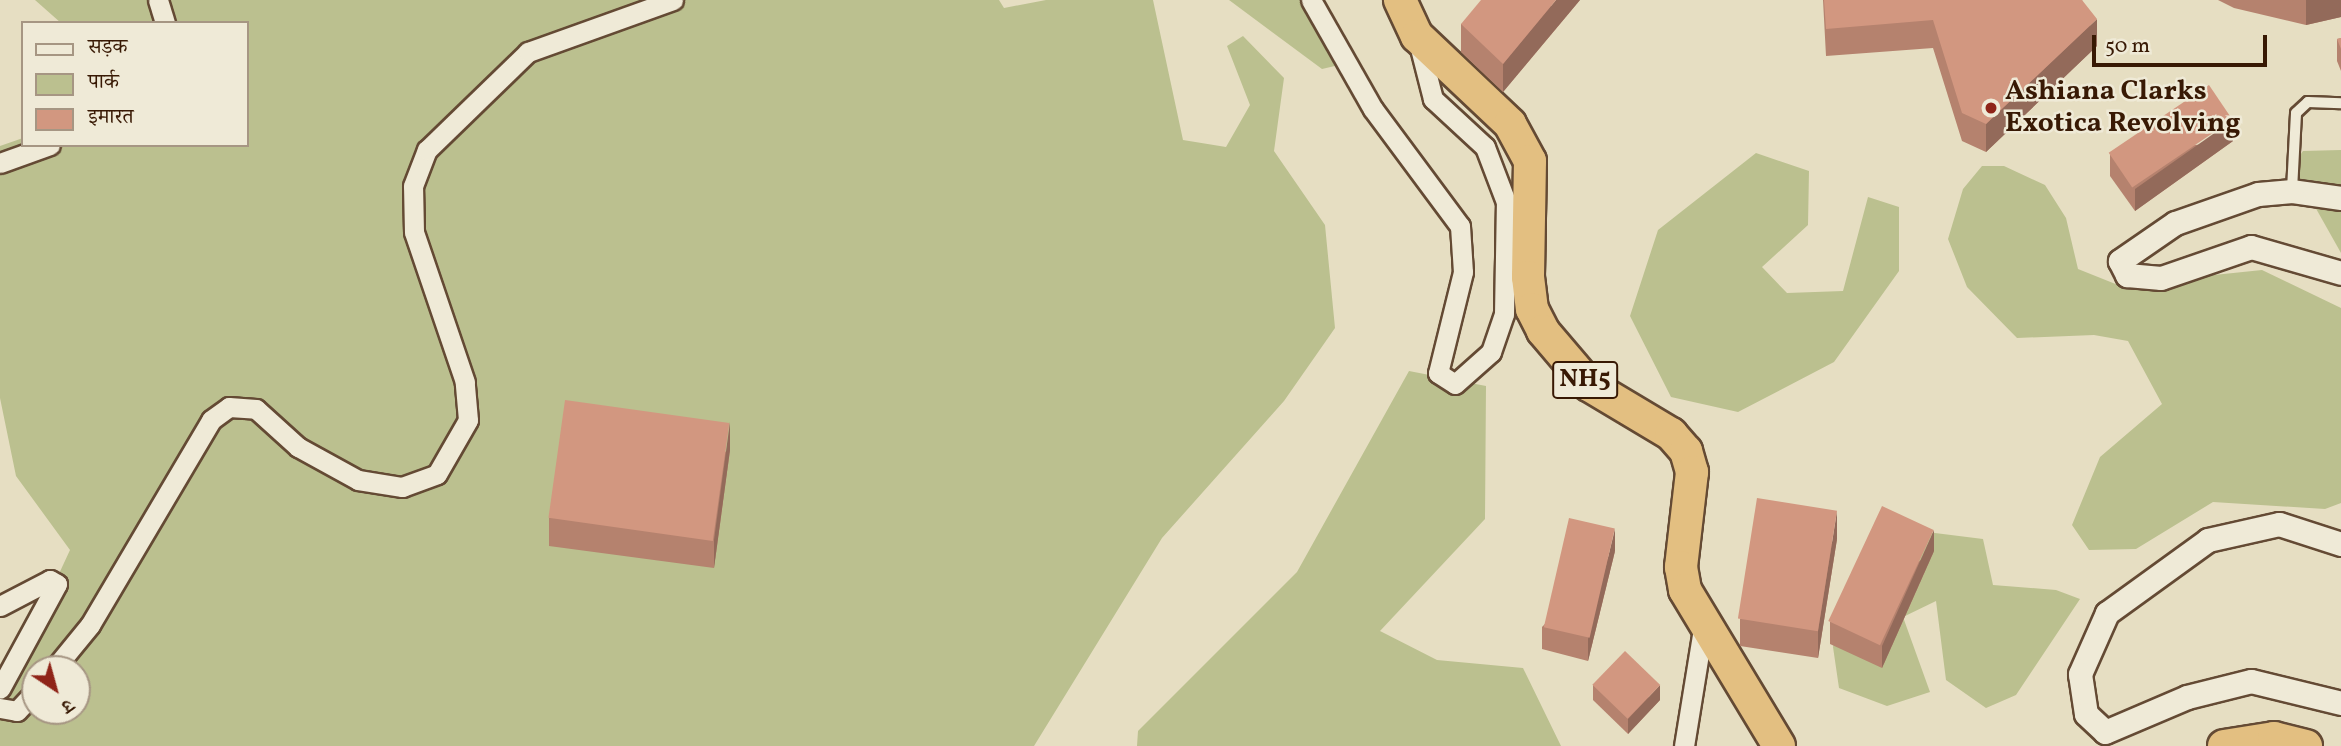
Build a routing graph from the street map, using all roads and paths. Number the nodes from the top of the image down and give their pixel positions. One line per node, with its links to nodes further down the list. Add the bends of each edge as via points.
1 (158, 0): 5 (street)
2 (673, 0): 16 (street, via 528,52 426,150 413,186 414,232 465,382 468,421 437,474 402,487 358,480 298,447 256,409 229,407 211,420 90,625)
3 (1311, 0): 6 (street, via 1373,108 1460,226 1463,272 1438,373 1455,384 1491,352 1504,314 1506,202 1485,147 1433,99)
4 (1400, 0): 6 (highway, NH5)
5 (164, 21)
6 (1417, 36): 15 (highway, NH5, via 1510,124 1530,161 1528,277 1532,309 1544,331 1589,385 1671,434 1686,451 1692,472 1681,567)
7 (2341, 103): 10 (lane, via 2308,102 2296,113)
8 (44, 147): 9 (street)
9 (0, 163)
10 (2292, 191): 11 (street); 12 (street, via 2258,194 2175,223 2126,253 2122,271 2161,278 2251,247)
11 (2341, 198)
12 (2341, 273)
13 (2341, 544): 18 (street, via 2279,524 2207,540 2107,614 2080,674 2086,715 2105,732 2124,729 2187,696 2250,681)
14 (0, 606): 17 (street, via 50,580 57,584 55,598)
15 (1703, 629): 21 (street); 22 (highway, NH5)
16 (65, 655)
17 (0, 689)
18 (2341, 703)
19 (21, 707): 20 (street, via 17,711)
20 (0, 708)
21 (1684, 746)
22 (1779, 746)
23 (2224, 746): 24 (highway, via 2274,738)
24 (2305, 746)

